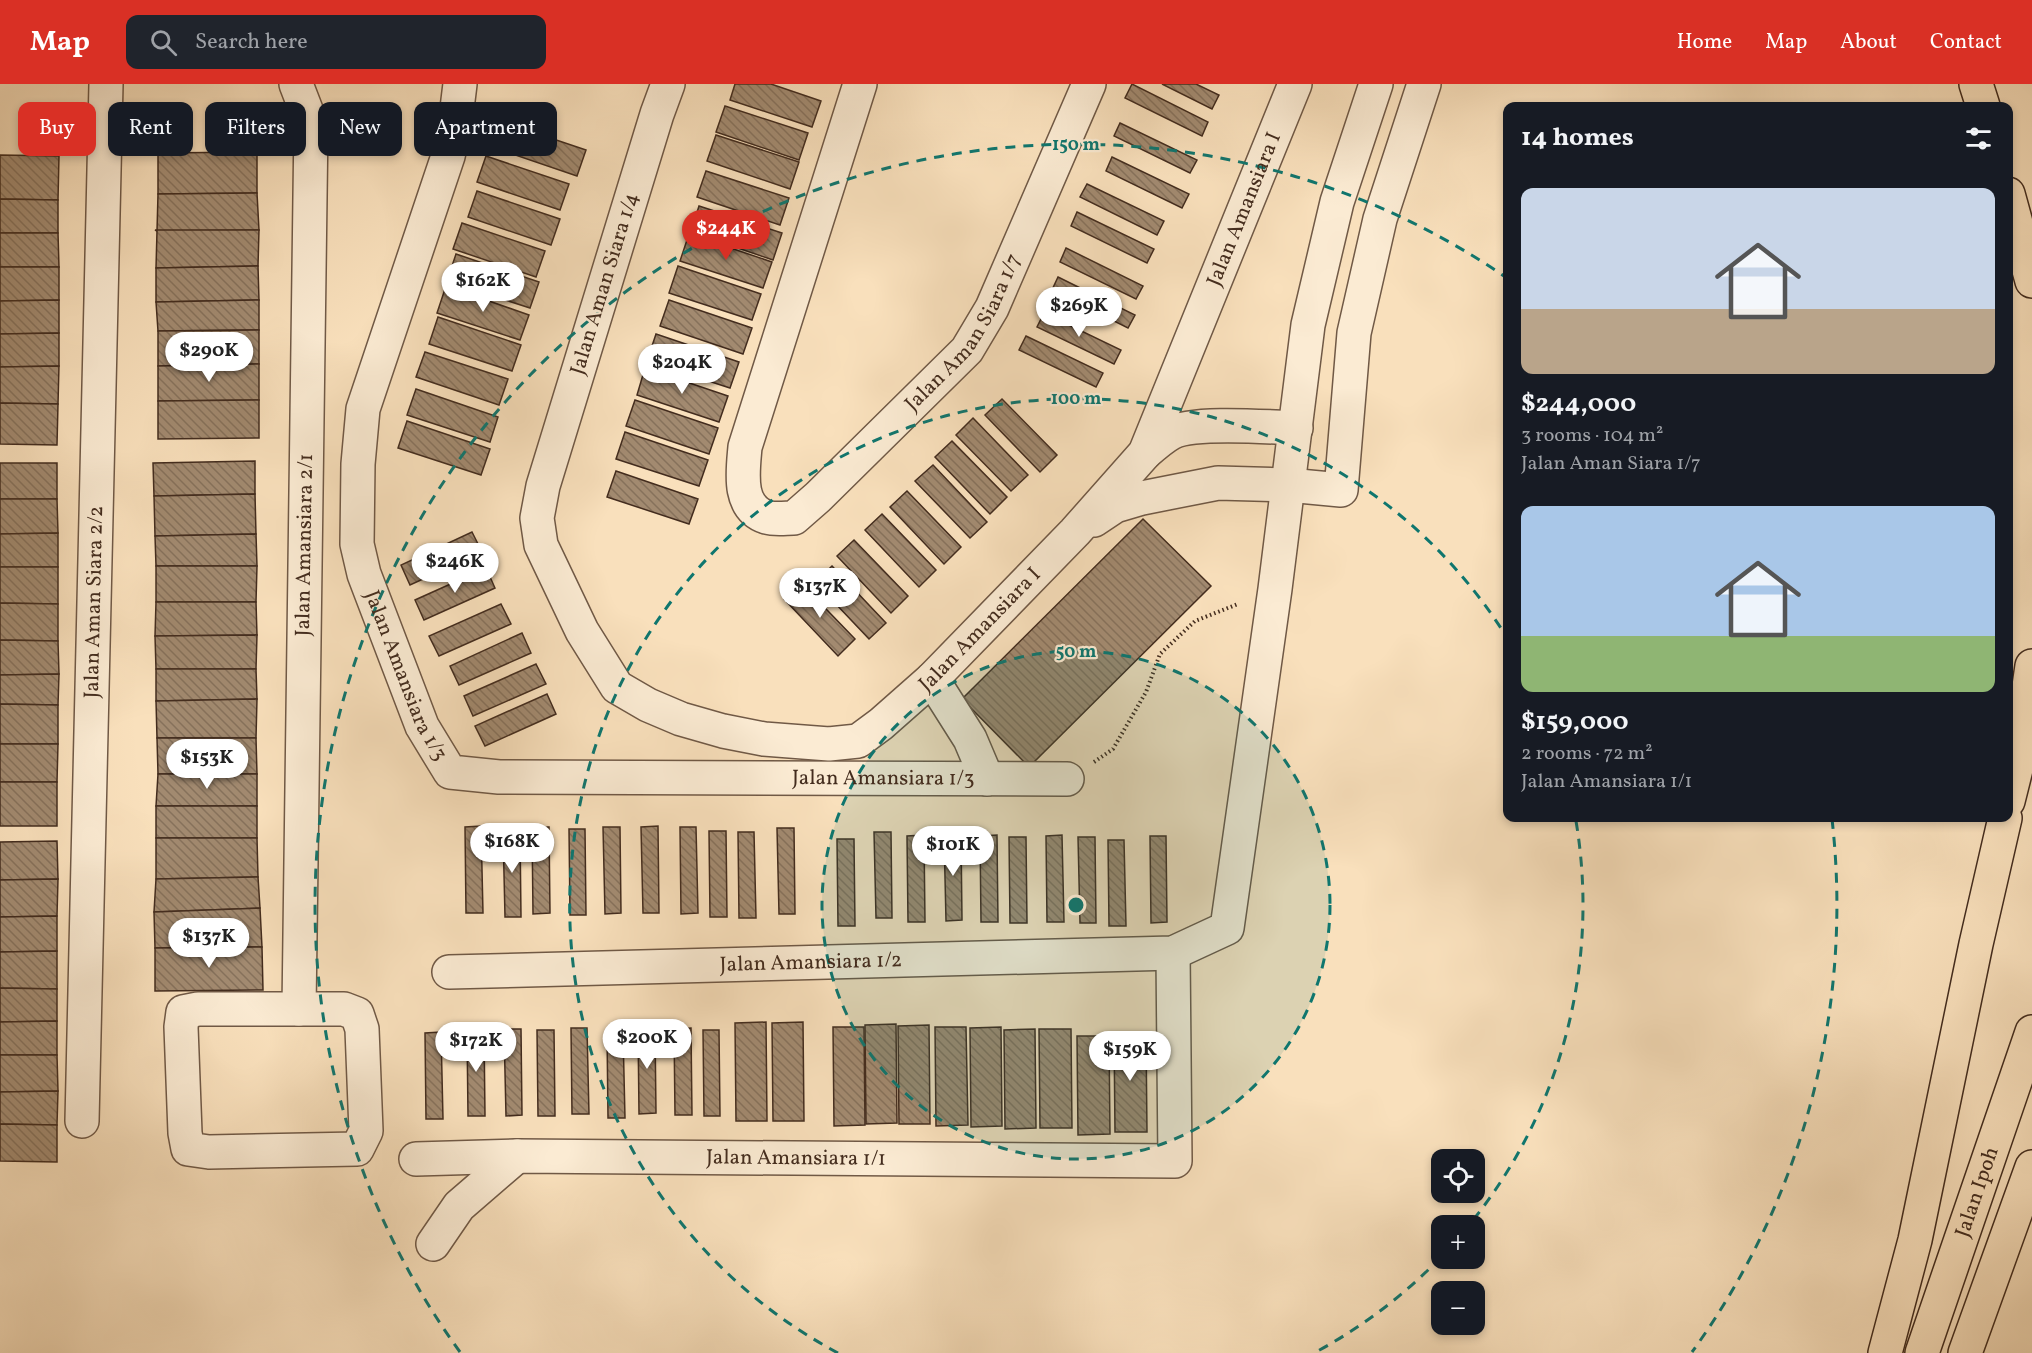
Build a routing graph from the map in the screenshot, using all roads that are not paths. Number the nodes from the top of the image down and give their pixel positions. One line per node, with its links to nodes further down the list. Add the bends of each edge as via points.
1 (106, 84): 29 (street, Jalan Aman Siara 2/2)
2 (296, 84): 27 (street, Jalan Amansiara 2/1, via 311,123)
3 (460, 84): 21 (street, Jalan Amansiara 1/3, via 447,156 363,409 358,464 357,544 364,574 422,726 450,772 511,777)
4 (860, 84): 5 (street, Jalan Aman Siara 1/7, via 745,447 742,481 750,506 767,518 794,518 967,350 992,308)
5 (1089, 84)
6 (1295, 84): 15 (street, Jalan Amansiara I)
7 (1376, 84): 14 (street, via 1338,202 1308,325)
8 (1424, 84): 16 (street, via 1380,219 1354,333 1341,490)
9 (1976, 84): 11 (highway)
10 (658, 94): 17 (street, Jalan Aman Siara 1/4)
11 (1982, 102)
12 (2013, 212): 13 (highway)
13 (2032, 281)
14 (1296, 428): 15 (street, via 1186,428 1171,432); 16 (street)
15 (1145, 453): 18 (street, Jalan Amansiara I)
16 (1288, 485): 18 (street, via 1218,483 1142,498 1115,506); 25 (street, via 1227,928)
17 (543, 486): 20 (street, Jalan Amansiara I, via 537,518 541,545 582,631 617,687 648,705 723,731 829,744 858,741)
18 (1075, 532): 20 (street, Jalan Amansiara I)
19 (2032, 666): 23 (highway)
20 (932, 679): 21 (street, via 970,739)
21 (987, 779): 22 (street, Jalan Amansiara 1/3)
22 (1067, 779)
23 (2013, 781)
24 (2004, 822): 34 (highway, via 1915,1240)
25 (1173, 952): 26 (street, Jalan Amansiara 1/2); 30 (street, Jalan Amansiara 1/1, via 1174,1161)
26 (449, 972)
27 (299, 1009): 27 (street, via 183,1012 188,1149 357,1149 366,1131 362,1029 357,1014 344,1009)
28 (2032, 1032): 35 (highway, Jalan Ipoh)
29 (82, 1121)
30 (518, 1156): 31 (street, Jalan Amansiara 1/1); 33 (street, via 459,1206)
31 (416, 1158)
32 (2030, 1173): 36 (highway, Jalan Ipoh)
33 (433, 1244)
34 (1885, 1353)
35 (1922, 1353)
36 (1965, 1353)

